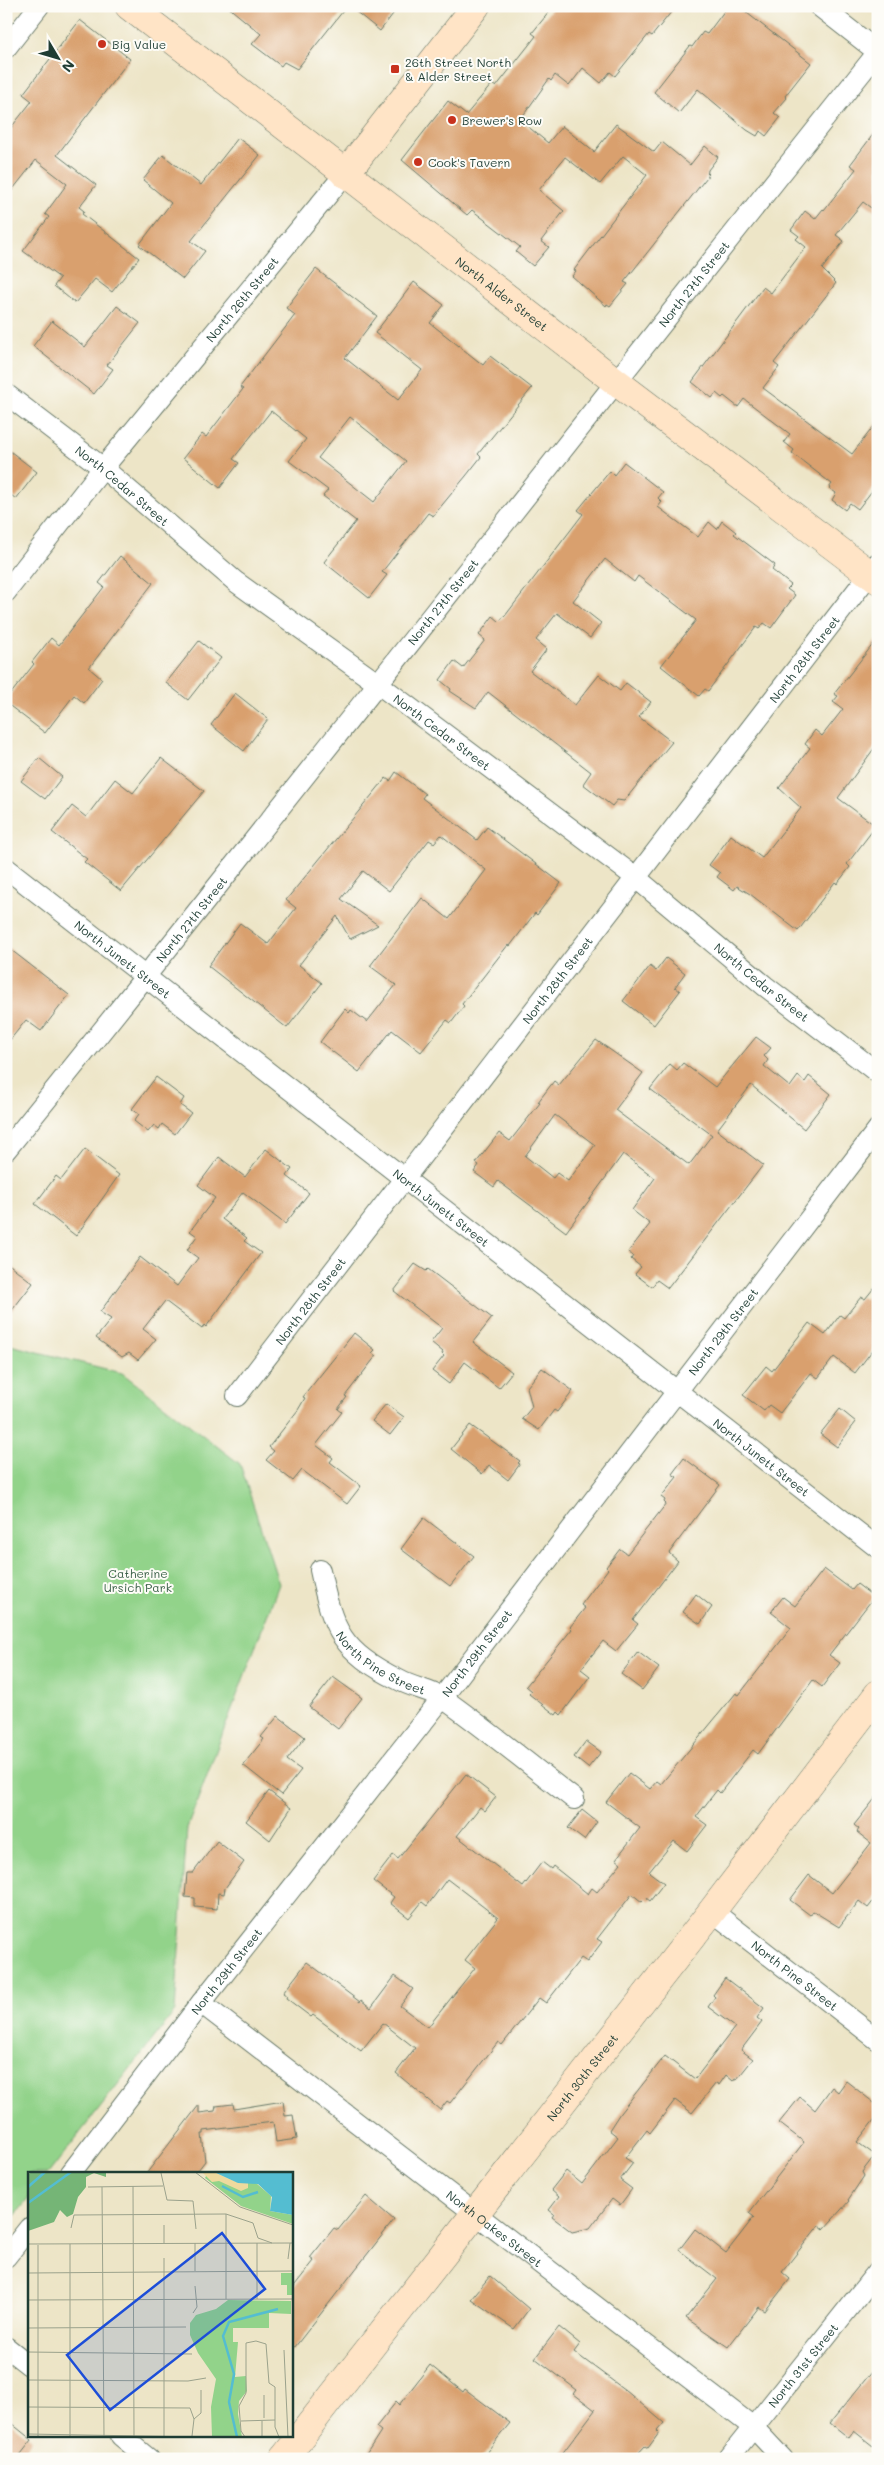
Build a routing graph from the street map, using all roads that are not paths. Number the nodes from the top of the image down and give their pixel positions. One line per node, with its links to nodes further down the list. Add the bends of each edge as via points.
1 (39, 6): 5 (street)
2 (129, 6): 7 (street, North Alder Street)
3 (476, 6): 7 (street, North 26th Street)
4 (819, 6): 6 (street)
5 (6, 48)
6 (878, 52): 8 (street, North 27th Street)
7 (345, 174): 8 (street, North Alder Street); 10 (street, North 26th Street)
8 (615, 381): 11 (street, North Alder Street); 13 (street, North 27th Street)
9 (6, 394): 10 (street, North Cedar Street)
10 (103, 468): 12 (street, North 26th Street); 13 (street, North Cedar Street, via 236,582)
11 (875, 572): 15 (street, North 28th Street)
12 (6, 592)
13 (377, 683): 15 (street, North Cedar Street); 16 (street, North 27th Street)
14 (6, 868): 16 (street, North Junett Street)
15 (635, 877): 17 (street, North Cedar Street, via 765,986); 20 (street, North 28th Street)
16 (146, 977): 19 (street, North 27th Street); 20 (street, North Junett Street)
17 (878, 1073)
18 (878, 1129): 21 (street, North 29th Street)
19 (6, 1150)
20 (404, 1179): 21 (street, North Junett Street); 22 (street, North 28th Street)
21 (676, 1391): 23 (street, North Junett Street); 26 (street, North 29th Street)
22 (237, 1396)
23 (878, 1548)
24 (320, 1570): 26 (street, North Pine Street, via 329,1611 349,1648 400,1681)
25 (878, 1694): 28 (street, North 30th Street)
26 (442, 1698): 27 (street, North Pine Street); 29 (street, North 29th Street)
27 (574, 1799)
28 (712, 1911): 30 (street, North Pine Street); 32 (street, North 30th Street)
29 (201, 2003): 31 (street, North 29th Street); 32 (street, North Oakes Street)
30 (878, 2040)
31 (72, 2172)
32 (475, 2213): 38 (street, North Oakes Street); 41 (street, North 30th Street)
33 (28, 2229): 34 (street)
34 (6, 2257)
35 (878, 2271): 38 (street, North 31st Street)
36 (6, 2347): 37 (street)
37 (28, 2364)
38 (753, 2427): 42 (street, North 31st Street); 43 (street, North Oakes Street)
39 (123, 2438): 40 (street)
40 (150, 2459)
41 (283, 2459)
42 (728, 2459)
43 (783, 2459)

